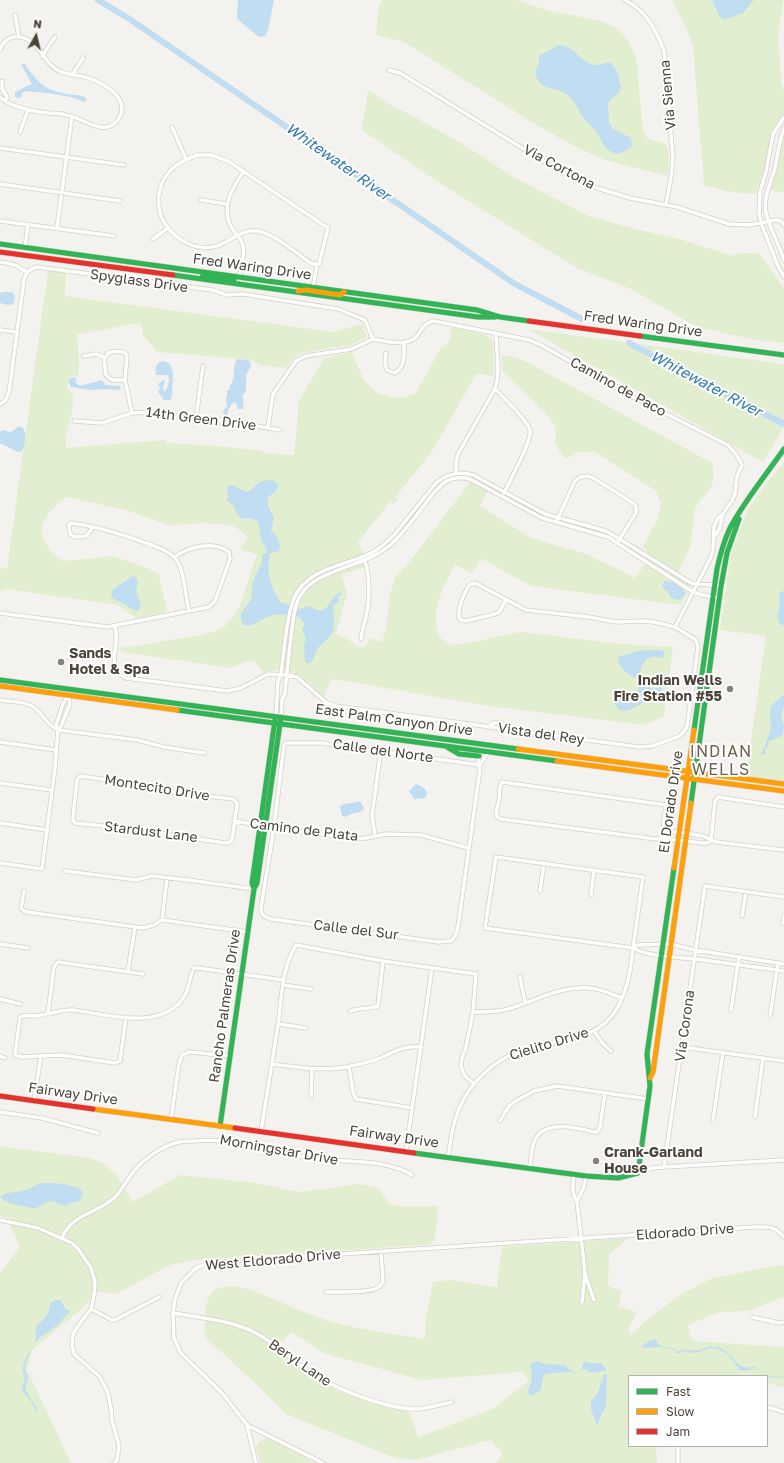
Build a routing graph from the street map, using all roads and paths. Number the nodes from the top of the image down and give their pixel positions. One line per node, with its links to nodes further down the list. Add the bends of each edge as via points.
1 (625, 0): 28 (street, Via Sienna, via 650,21 664,51 673,159)
2 (15, 15): 3 (street)
3 (18, 37): 5 (street, via 6,40); 6 (street, via 33,43)
4 (55, 37): 6 (street)
5 (0, 50)
6 (42, 56): 9 (street, via 53,67)
7 (82, 58): 9 (street)
8 (389, 70): 28 (street, Via Cortona, via 400,73 578,180 618,195)
9 (72, 75): 13 (street, via 89,79 113,91 121,106 120,117 107,127)
10 (2, 81): 11 (street, via 2,89 7,97)
11 (2, 101): 12 (street)
12 (28, 110): 13 (street); 17 (street)
13 (72, 116): 19 (street)
14 (784, 117): 31 (street, via 773,134 760,192)
15 (172, 127): 20 (street)
16 (784, 129): 30 (street, via 766,197)
17 (20, 132)
18 (0, 148): 19 (street)
19 (66, 158): 21 (street); 24 (street)
20 (186, 159): 22 (street, via 198,155 211,155 228,161); 35 (street, via 170,170 161,185 158,199 160,212)
21 (124, 165)
22 (244, 171): 27 (street, via 230,192); 45 (street, via 328,228 320,262)
23 (0, 184): 24 (street)
24 (62, 193): 25 (street); 34 (street)
25 (120, 200)
26 (201, 200): 27 (street)
27 (227, 204): 36 (street, via 230,224)
28 (666, 205): 31 (street, Via Cortona, via 729,224 740,226)
29 (0, 221): 32 (street)
30 (768, 221): 31 (street, Via Cortona); 33 (street, via 781,221); 43 (street)
31 (761, 223): 48 (street)
32 (28, 224): 34 (street); 41 (street)
33 (784, 225)
34 (57, 228): 37 (street)
35 (168, 228): 36 (street, via 180,240 202,247 223,244); 38 (street)
36 (237, 235): 45 (street, via 253,231 263,232); 47 (street, via 244,247)
37 (114, 236)
38 (152, 239)
39 (0, 244): 41 (main road, Fred Waring Drive)
40 (0, 248): 41 (main road, via 22,251)
41 (25, 248): 47 (main road, Fred Waring Drive)
42 (0, 252): 49 (main road, Fred Waring Drive)
43 (784, 260)
44 (0, 262): 46 (street, via 23,268)
45 (317, 265): 50 (street)
46 (27, 273): 55 (street); 57 (street, Spyglass Drive, via 39,267 338,309 365,320)
47 (239, 277): 49 (main road, via 236,280); 50 (main road, Fred Waring Drive)
48 (784, 277)
49 (189, 278): 51 (main road, Fred Waring Drive)
50 (313, 287): 52 (main road, Fred Waring Drive)
51 (291, 292): 52 (main road, via 306,290 340,295); 53 (main road, Fred Waring Drive, via 478,317)
52 (344, 292): 53 (main road, Fred Waring Drive, via 477,310)
53 (500, 316): 60 (main road, Fred Waring Drive)
54 (0, 330): 55 (street)
55 (17, 332): 66 (street, via 9,392 5,401)
56 (496, 333): 58 (street, Camino de Paco, via 437,321 428,322 414,338); 65 (street, via 499,360); 77 (street, Camino de Paco, via 540,344 631,396 728,445 742,465 735,494)
57 (373, 339): 58 (street); 70 (street, via 352,349 296,360 273,394)
58 (404, 342): 59 (street, via 403,365 398,371 394,373 387,370)
59 (386, 353)
60 (784, 355)
61 (84, 356): 62 (street, via 96,354)
62 (104, 357): 64 (street, via 108,377 112,380); 64 (street, via 118,351 124,353 127,357)
63 (203, 366): 68 (street)
64 (124, 380): 67 (street)
65 (495, 389): 73 (street, via 458,454); 74 (street, via 525,422 530,432 528,443)
66 (0, 404)
67 (132, 413): 68 (street, 14th Green Drive, via 158,412); 69 (street, 14th Green Drive, via 102,423)
68 (196, 418): 70 (street, 14th Green Drive)
69 (74, 421)
70 (268, 427): 71 (street, 14th Green Drive)
71 (280, 430)
72 (784, 449): 76 (main road, El Dorado Drive)
73 (456, 475): 74 (street, via 473,475); 75 (street, via 475,480); 84 (street, via 438,487 406,529 389,546); 97 (street, via 443,477 436,483 388,542 371,553 311,577 298,591 289,616)
74 (505, 491): 75 (street); 78 (street, via 541,512)
75 (502, 496): 79 (street, via 542,518)
76 (742, 510): 86 (main road, El Dorado Drive, via 724,543); 87 (main road, El Dorado Drive, via 728,553)
77 (722, 515): 81 (street, Camino de Paco, via 720,528); 81 (street, Camino de Paco, via 714,526)
78 (558, 518): 79 (street); 82 (street, via 602,530); 82 (street, via 575,481 580,477 591,476 636,506 636,513)
79 (557, 523): 82 (street)
80 (92, 526): 80 (street, via 70,523 70,534 86,536); 83 (street, via 122,534 164,550)
81 (714, 536): 85 (street, Camino de Paco, via 710,559)
82 (618, 541): 85 (street, via 691,583); 88 (street)
83 (175, 557): 92 (street, via 181,571); 92 (street, via 186,550 205,546 224,549 230,554 215,601 209,607)
84 (365, 561): 96 (street, via 369,574 368,601); 98 (street, via 313,582 300,596 294,617)
85 (698, 584): 86 (street); 88 (street, Camino de Paco)
86 (714, 586): 87 (street); 89 (main road, El Dorado Drive)
87 (721, 586): 90 (main road, El Dorado Drive)
88 (693, 592): 89 (street); 95 (street, Camino de Paco)
89 (712, 597): 90 (street); 101 (main road, El Dorado Drive)
90 (720, 598): 102 (main road, El Dorado Drive)
91 (506, 600): 91 (street, via 473,583 469,585 465,594 459,618 466,621 495,614); 95 (street, via 526,610 616,622 644,621)
92 (189, 611): 94 (street)
93 (0, 612): 94 (street, via 103,627)
94 (115, 626): 97 (street, Vista del Rey, via 117,640 114,666 119,675 126,678 223,691 241,688 268,674)
95 (675, 627): 112 (street, Vista del Rey, via 696,640 698,647 687,727 680,736 652,746 639,747)
96 (361, 639)
97 (281, 674): 98 (street, Vista del Rey); 108 (street, via 277,687)
98 (287, 675): 108 (street); 110 (street, Vista del Rey, via 297,677 327,703 336,706)
99 (0, 680): 103 (main road, East Palm Canyon Drive)
100 (0, 686): 104 (main road, East Palm Canyon Drive)
101 (700, 687): 102 (main road); 106 (main road, El Dorado Drive)
102 (707, 688): 107 (main road, El Dorado Drive)
103 (69, 689): 104 (street); 108 (main road, East Palm Canyon Drive)
104 (68, 695): 109 (main road, East Palm Canyon Drive); 111 (street, via 57,720); 111 (street, via 69,709)
105 (0, 700): 111 (street, via 30,705 49,725)
106 (696, 712): 107 (main road); 123 (main road, El Dorado Drive)
107 (703, 713): 124 (main road, El Dorado Drive)
108 (278, 716): 109 (main road, Rancho Palmeras Drive); 114 (main road, East Palm Canyon Drive)
109 (277, 723): 115 (main road, East Palm Canyon Drive); 135 (main road, Rancho Palmeras Drive)
110 (488, 727): 112 (street, Vista del Rey); 112 (street, via 500,722 506,724)
111 (58, 730): 116 (street); 120 (street, via 137,740)
112 (509, 730)
113 (0, 742): 116 (street)
114 (481, 744): 118 (street); 123 (main road, East Palm Canyon Drive)
115 (441, 745): 118 (main road, East Palm Canyon Drive); 121 (main road, via 459,754)
116 (56, 750): 129 (street)
117 (381, 750): 122 (street, Calle del Norte); 136 (street, Calle del Norte, via 321,743 286,743); 142 (street, via 372,815)
118 (480, 750): 119 (main road, East Palm Canyon Drive); 121 (street)
119 (490, 751): 122 (street); 125 (main road, East Palm Canyon Drive)
120 (204, 753)
121 (478, 756): 122 (street)
122 (480, 765): 150 (street)
123 (688, 771): 124 (main road, East Palm Canyon Drive); 125 (main road, El Dorado Drive)
124 (695, 772): 126 (main road, El Dorado Drive); 128 (main road, East Palm Canyon Drive)
125 (687, 778): 126 (main road, East Palm Canyon Drive); 140 (main road, El Dorado Drive)
126 (694, 779): 130 (main road, East Palm Canyon Drive); 141 (main road, El Dorado Drive)
127 (0, 783): 129 (street)
128 (784, 784)
129 (52, 790): 137 (street)
130 (784, 791)
131 (76, 798): 133 (street, Montecito Drive, via 77,780 80,776 124,782 148,788 233,799 238,805); 133 (street, Stardust Lane, via 73,821 77,824 228,843 232,840)
132 (784, 807): 147 (street, via 717,798)
133 (234, 821): 135 (street, Camino de Plata)
134 (0, 823): 137 (street)
135 (263, 826): 136 (street, Camino de Plata); 157 (main road, Rancho Palmeras Drive, via 257,883)
136 (274, 827): 142 (street, Camino de Plata, via 351,839); 150 (street, Calle del Sur, via 261,908 262,915 266,918 438,942 451,941 458,927)
137 (47, 830): 152 (street, via 42,869)
138 (663, 832): 139 (street); 144 (street); 144 (street, via 666,805 502,782 500,787 496,815 501,819)
139 (668, 832): 140 (street); 145 (street)
140 (679, 832): 141 (street); 146 (main road, El Dorado Drive)
141 (686, 833): 143 (street); 148 (main road, El Dorado Drive)
142 (375, 836): 150 (street, Camino de Plata, via 421,835)
143 (700, 836): 147 (street); 149 (street)
144 (659, 838): 145 (street)
145 (667, 840): 146 (street)
146 (678, 841): 148 (street); 170 (main road, El Dorado Drive)
147 (711, 841): 149 (street); 151 (street)
148 (685, 842): 149 (street); 171 (main road, El Dorado Drive)
149 (700, 842)
150 (468, 848)
151 (784, 850)
152 (0, 863)
153 (544, 863): 154 (street); 159 (street); 173 (street, via 496,857 485,928)
154 (594, 870): 161 (street); 173 (street, Cielito Drive, via 643,877)
155 (65, 871): 156 (street, via 136,880 152,876)
156 (168, 878): 157 (street); 165 (street)
157 (254, 889): 168 (main road, Rancho Palmeras Drive)
158 (24, 891): 167 (street, via 21,909 27,912)
159 (540, 891)
160 (746, 892): 162 (street); 163 (street); 174 (street, Via Corona, via 705,886)
161 (590, 895)
162 (784, 897)
163 (742, 916)
164 (784, 916): 166 (street)
165 (162, 920): 167 (street, via 143,928); 168 (street)
166 (783, 922)
167 (135, 926): 186 (street)
168 (248, 932): 188 (main road, Rancho Palmeras Drive)
169 (0, 944): 172 (street)
170 (663, 944): 171 (street); 173 (street); 175 (main road, El Dorado Drive)
171 (670, 944): 174 (street); 176 (main road, El Dorado Drive)
172 (28, 948)
173 (633, 948): 175 (street); 193 (street, Cielito Drive, via 629,980)
174 (695, 950): 177 (street); 178 (street, Via Corona)
175 (661, 956): 176 (street); 219 (main road, El Dorado Drive, via 646,1061)
176 (668, 957): 178 (street); 219 (main road, El Dorado Drive, via 653,1072)
177 (739, 957): 180 (street); 182 (street)
178 (694, 959): 182 (street); 207 (street, Via Corona)
179 (383, 961): 183 (street); 190 (street, via 296,945 289,956); 198 (street, via 378,1006)
180 (778, 963): 181 (street); 184 (street)
181 (784, 964)
182 (738, 965): 184 (street); 197 (street)
183 (432, 968): 199 (street, via 476,974); 206 (street)
184 (777, 970): 185 (street); 201 (street)
185 (784, 971)
186 (128, 972): 187 (street); 200 (street, via 58,962 54,967)
187 (143, 974)
188 (242, 974): 190 (street); 202 (street, via 194,968 184,998 170,1011 151,1018); 212 (main road, Rancho Palmeras Drive)
189 (520, 977): 195 (street)
190 (283, 980): 191 (street)
191 (283, 985): 192 (street); 203 (street)
192 (311, 989)
193 (622, 998): 195 (street, via 598,989 570,988); 205 (street, Cielito Drive, via 614,1013)
194 (0, 999): 196 (street)
195 (525, 1002): 199 (street, via 504,1010)
196 (20, 1004)
197 (731, 1010)
198 (350, 1011)
199 (473, 1012): 220 (street, via 461,1066 464,1075)
200 (48, 1013): 202 (street, via 73,1010); 211 (street, via 31,1016 24,1014 20,1017 15,1054 22,1057)
201 (770, 1016)
202 (126, 1017): 211 (street, via 120,1061 115,1063 62,1055)
203 (278, 1024): 204 (street); 216 (street)
204 (306, 1028)
205 (594, 1031): 208 (street); 220 (street, Cielito Drive, via 569,1041 514,1053 494,1064)
206 (421, 1047): 217 (street, via 402,1048 376,1059); 226 (street)
207 (682, 1047): 209 (street); 238 (street, Via Corona)
208 (611, 1051)
209 (723, 1052): 214 (street); 230 (street)
210 (0, 1056): 213 (street)
211 (40, 1056): 225 (street)
212 (230, 1056): 229 (street, via 190,1052 182,1055); 232 (main road, Rancho Palmeras Drive)
213 (5, 1058)
214 (763, 1058): 215 (street); 228 (street)
215 (784, 1061)
216 (272, 1064): 218 (street); 233 (street)
217 (349, 1066): 218 (street); 226 (street, via 356,1099)
218 (312, 1069): 223 (street)
219 (650, 1078): 224 (main road, El Dorado Drive)
220 (474, 1084): 236 (street, Cielito Drive, via 457,1114)
221 (605, 1092): 224 (street); 231 (street, via 558,1086 534,1090 509,1106); 239 (street, via 598,1132 557,1127 544,1130 535,1139)
222 (0, 1096): 225 (main road, Fairway Drive)
223 (311, 1096)
224 (648, 1099): 240 (main road, El Dorado Drive)
225 (34, 1101): 229 (main road, Fairway Drive)
226 (412, 1108): 235 (street)
227 (0, 1112): 234 (street, via 42,1118)
228 (755, 1117)
229 (172, 1119): 232 (main road, Fairway Drive)
230 (713, 1120)
231 (500, 1121)
232 (220, 1126): 233 (main road, Fairway Drive)
233 (261, 1132): 235 (main road, Fairway Drive)
234 (98, 1133)
235 (406, 1151): 236 (main road, Fairway Drive)
236 (448, 1157): 239 (main road, Fairway Drive)
237 (784, 1160): 238 (street, Fairway Drive)
238 (664, 1167): 240 (street, Fairway Drive)
239 (530, 1168): 242 (main road, Fairway Drive)
240 (638, 1173): 243 (main road, Fairway Drive, via 618,1178)
241 (412, 1175): 247 (street, Morningstar Drive, via 404,1169 380,1164 311,1158 231,1141 210,1139 179,1142 156,1152 134,1171 114,1198 81,1216 66,1229)
242 (574, 1175): 243 (main road, Fairway Drive); 244 (street, via 573,1186)
243 (586, 1176): 244 (street)
244 (578, 1201): 248 (street)
245 (0, 1220): 247 (street, via 38,1228)
246 (784, 1237): 248 (street, Eldorado Drive, via 777,1229 771,1227)
247 (62, 1238): 255 (street, via 79,1250 91,1268 95,1286)
248 (581, 1238): 249 (street, West Eldorado Drive); 250 (street)
249 (381, 1252): 251 (street, via 383,1281 377,1289); 256 (street, West Eldorado Drive, via 207,1264 196,1268 181,1283)
250 (585, 1273): 253 (street); 254 (street)
251 (326, 1292)
252 (159, 1298): 255 (street, via 115,1320)
253 (594, 1300)
254 (582, 1302)
255 (91, 1309): 264 (street, via 73,1334 72,1344 74,1354 100,1377 108,1393 119,1445 117,1460)
256 (173, 1313): 259 (street, Beryl Lane, via 241,1326 257,1334 313,1374 339,1388 373,1400 405,1409); 262 (street, West Eldorado Drive, via 174,1338 180,1352 223,1394)
257 (752, 1317): 258 (street)
258 (784, 1322)
259 (452, 1402)
260 (768, 1407): 261 (street)
261 (784, 1412)
262 (247, 1425): 265 (street, West Eldorado Drive); 266 (street)
263 (678, 1447): 267 (street)
264 (114, 1463)
265 (256, 1463)
266 (323, 1463)
267 (678, 1463)

